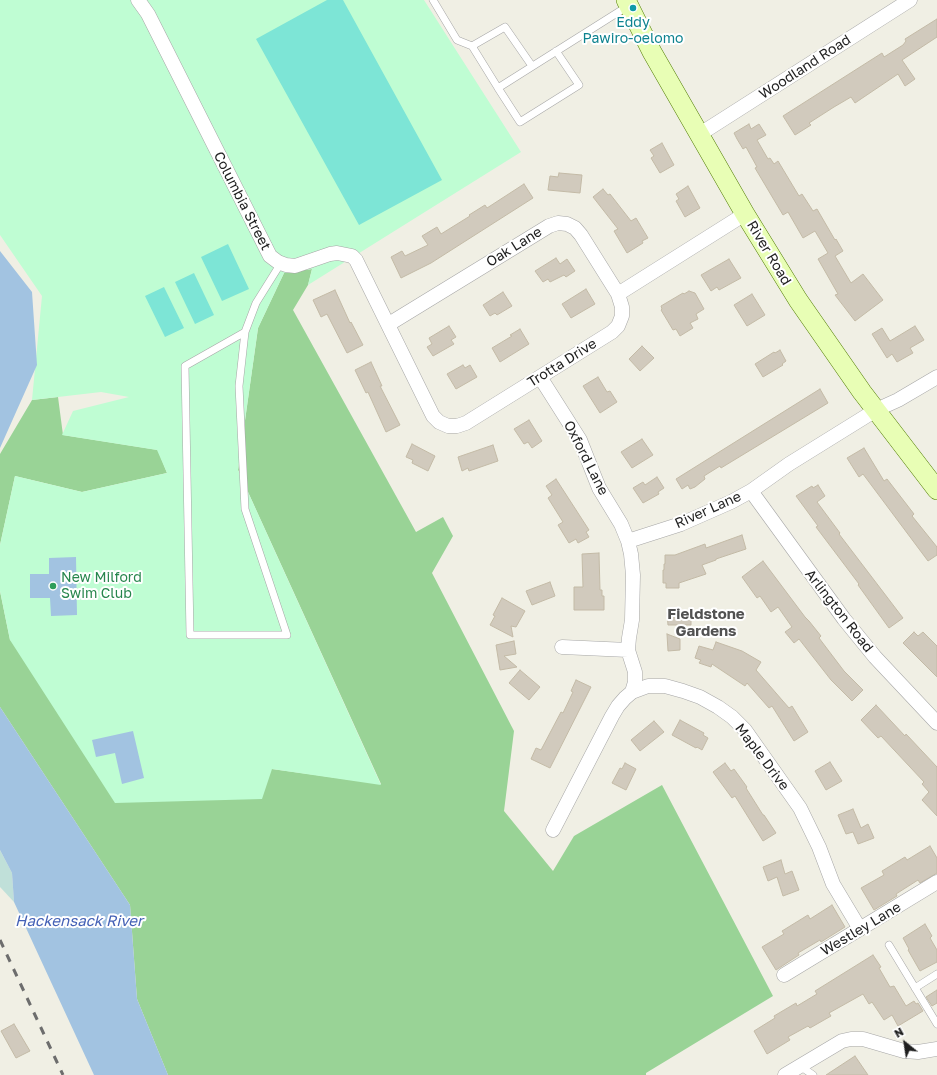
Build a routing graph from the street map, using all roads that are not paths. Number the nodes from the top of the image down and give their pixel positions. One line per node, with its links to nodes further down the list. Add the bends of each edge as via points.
1 (138, 0): 11 (street, Columbia Street, via 148,14 265,247 270,256)
2 (433, 0): 5 (lane, via 457,40)
3 (910, 0): 9 (street, Woodland Road)
4 (630, 2): 6 (lane); 9 (main road, River Road, via 652,52)
5 (472, 46): 7 (lane, via 505,26); 8 (lane)
6 (556, 51): 7 (lane); 8 (lane, via 579,85 520,122)
7 (532, 66): 8 (lane)
8 (498, 88)
9 (700, 134): 10 (main road, River Road)
10 (745, 214): 12 (street); 17 (main road, River Road, via 798,300)
11 (281, 263): 13 (street, Columbia Street, via 295,266 330,254 352,256 360,265); 14 (lane, via 256,303)
12 (618, 294): 13 (street, Oak Lane, via 578,231 567,224 558,223 542,230); 15 (street, Trotta Drive, via 622,316 618,326)
13 (388, 324): 15 (street, Trotta Drive, via 433,416 448,426 466,423)
14 (245, 332): 14 (lane, via 185,366 190,635 287,635 245,509 239,386)
15 (540, 376): 20 (street, Oxford Lane, via 584,449 599,488 621,524)
16 (937, 377): 17 (street, River Lane)
17 (876, 410): 18 (main road, River Road); 19 (street, River Lane)
18 (937, 490)
19 (751, 491): 20 (street, River Lane, via 709,512); 24 (street, Arlington Road, via 844,619 875,657)
20 (628, 542): 22 (street, via 632,568 632,612)
21 (562, 647): 22 (street)
22 (628, 650): 23 (street, via 635,682)
23 (632, 692): 25 (street, Maple Drive, via 612,716); 27 (street, Maple Drive, via 648,686 665,686 683,691 718,707 745,730 800,808 833,884)
24 (937, 723)
25 (553, 830)
26 (937, 882): 27 (street, Westley Lane)
27 (860, 929): 30 (street, Westley Lane)
28 (889, 945): 31 (lane)
29 (937, 974): 31 (lane)
30 (784, 975)
31 (915, 988): 32 (lane)
32 (937, 1024)
33 (937, 1048): 34 (street, via 918,1052 904,1051 863,1039 851,1039 842,1041)
34 (800, 1066): 35 (street); 36 (lane)
35 (785, 1075)
36 (813, 1075)

